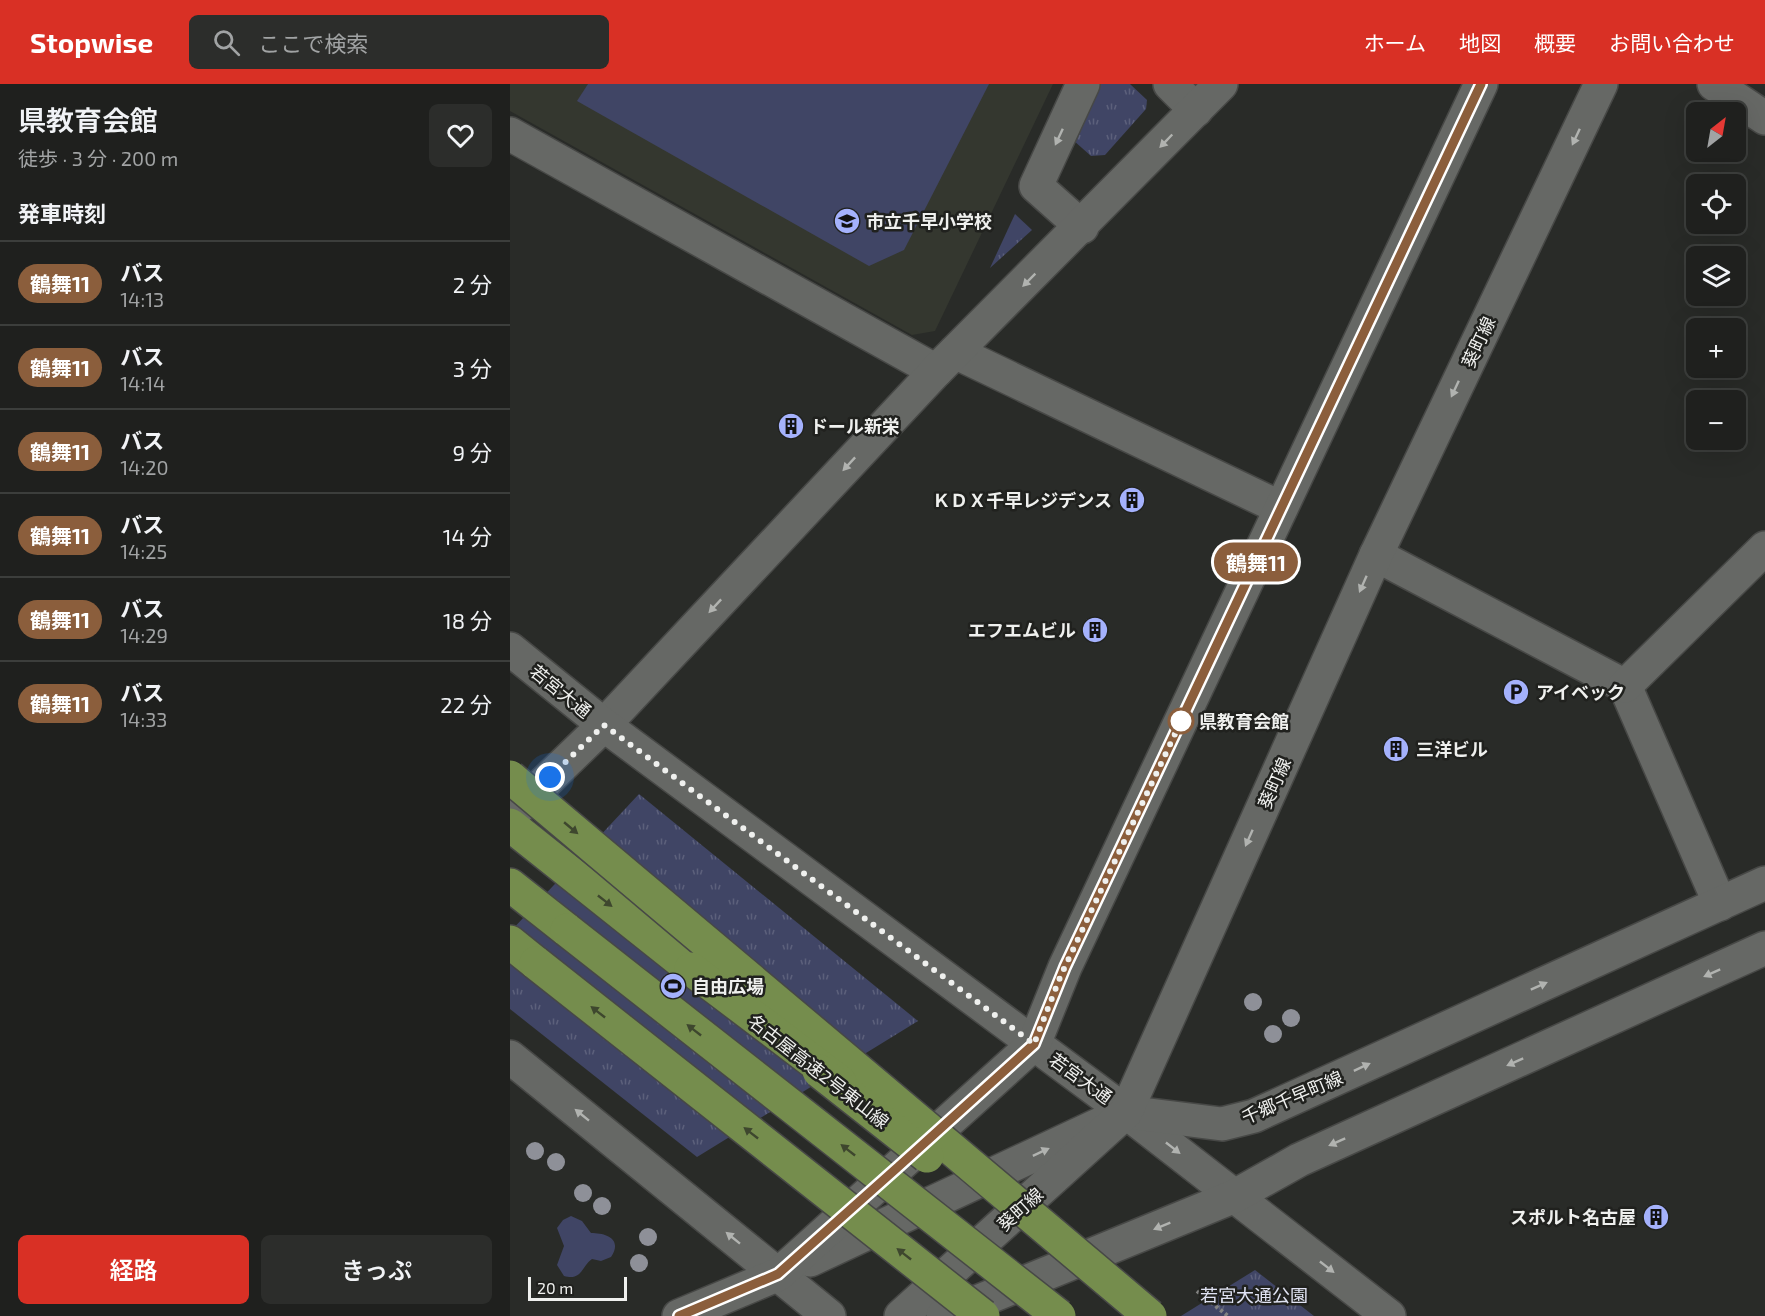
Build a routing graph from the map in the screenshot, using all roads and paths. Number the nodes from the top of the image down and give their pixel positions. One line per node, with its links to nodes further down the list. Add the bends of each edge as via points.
1 (1083, 84): 10 (street, one-way to 10, via 1036,186)
2 (1170, 84): 7 (street)
3 (1221, 84): 7 (street)
4 (1481, 84): 12 (street)
5 (1601, 84): 14 (street, 葵町線, one-way to 14)
6 (1714, 84): 8 (street)
7 (1196, 110): 10 (street, one-way to 10)
8 (1765, 118)
9 (510, 134): 11 (street)
10 (1082, 227): 11 (street, one-way to 11)
11 (946, 362): 12 (street); 17 (street, one-way to 17)
12 (1281, 508): 27 (street, via 1065,967)
13 (1765, 548): 16 (street)
14 (1376, 555): 16 (street); 29 (street, 葵町線, one-way to 29)
15 (510, 649): 17 (street, 若宮大通)
16 (1625, 686): 23 (street)
17 (604, 725): 19 (street); 27 (street, 若宮大通)
18 (510, 777): 26 (highway, one-way to 26, bridge)
19 (510, 816)
20 (510, 825): 26 (highway, 名古屋高速2号東山線, one-way to 26)
21 (1765, 883): 23 (street, 千郷千早町線)
22 (510, 885): 38 (highway, one-way to 22, bridge)
23 (1720, 904): 29 (street, 千郷千早町線, one-way to 23, via 1222,1124 1254,1116)
24 (510, 942): 37 (highway, one-way to 24, bridge)
25 (1765, 948): 30 (street, one-way to 30, via 1299,1160)
26 (701, 957): 39 (highway, 名古屋高速2号東山線, bridge); 40 (highway, bridge); 41 (highway, bridge)
27 (1034, 1044): 29 (street, 若宮大通); 31 (street)
28 (510, 1057): 31 (street, one-way to 28)
29 (1126, 1112): 30 (street, 若宮大通, one-way to 30); 31 (street, one-way to 29); 35 (street, 葵町線)
30 (1235, 1196): 36 (street, one-way to 36); 43 (street, 若宮大通, one-way to 43)
31 (778, 1274): 33 (street); 34 (street)
32 (1197, 1291): 42 (path)
33 (679, 1316)
34 (829, 1316)
35 (901, 1316)
36 (943, 1316)
37 (983, 1316)
38 (1059, 1316)
39 (1128, 1316)
40 (1150, 1316)
41 (1169, 1316)
42 (1228, 1316)
43 (1389, 1316)

